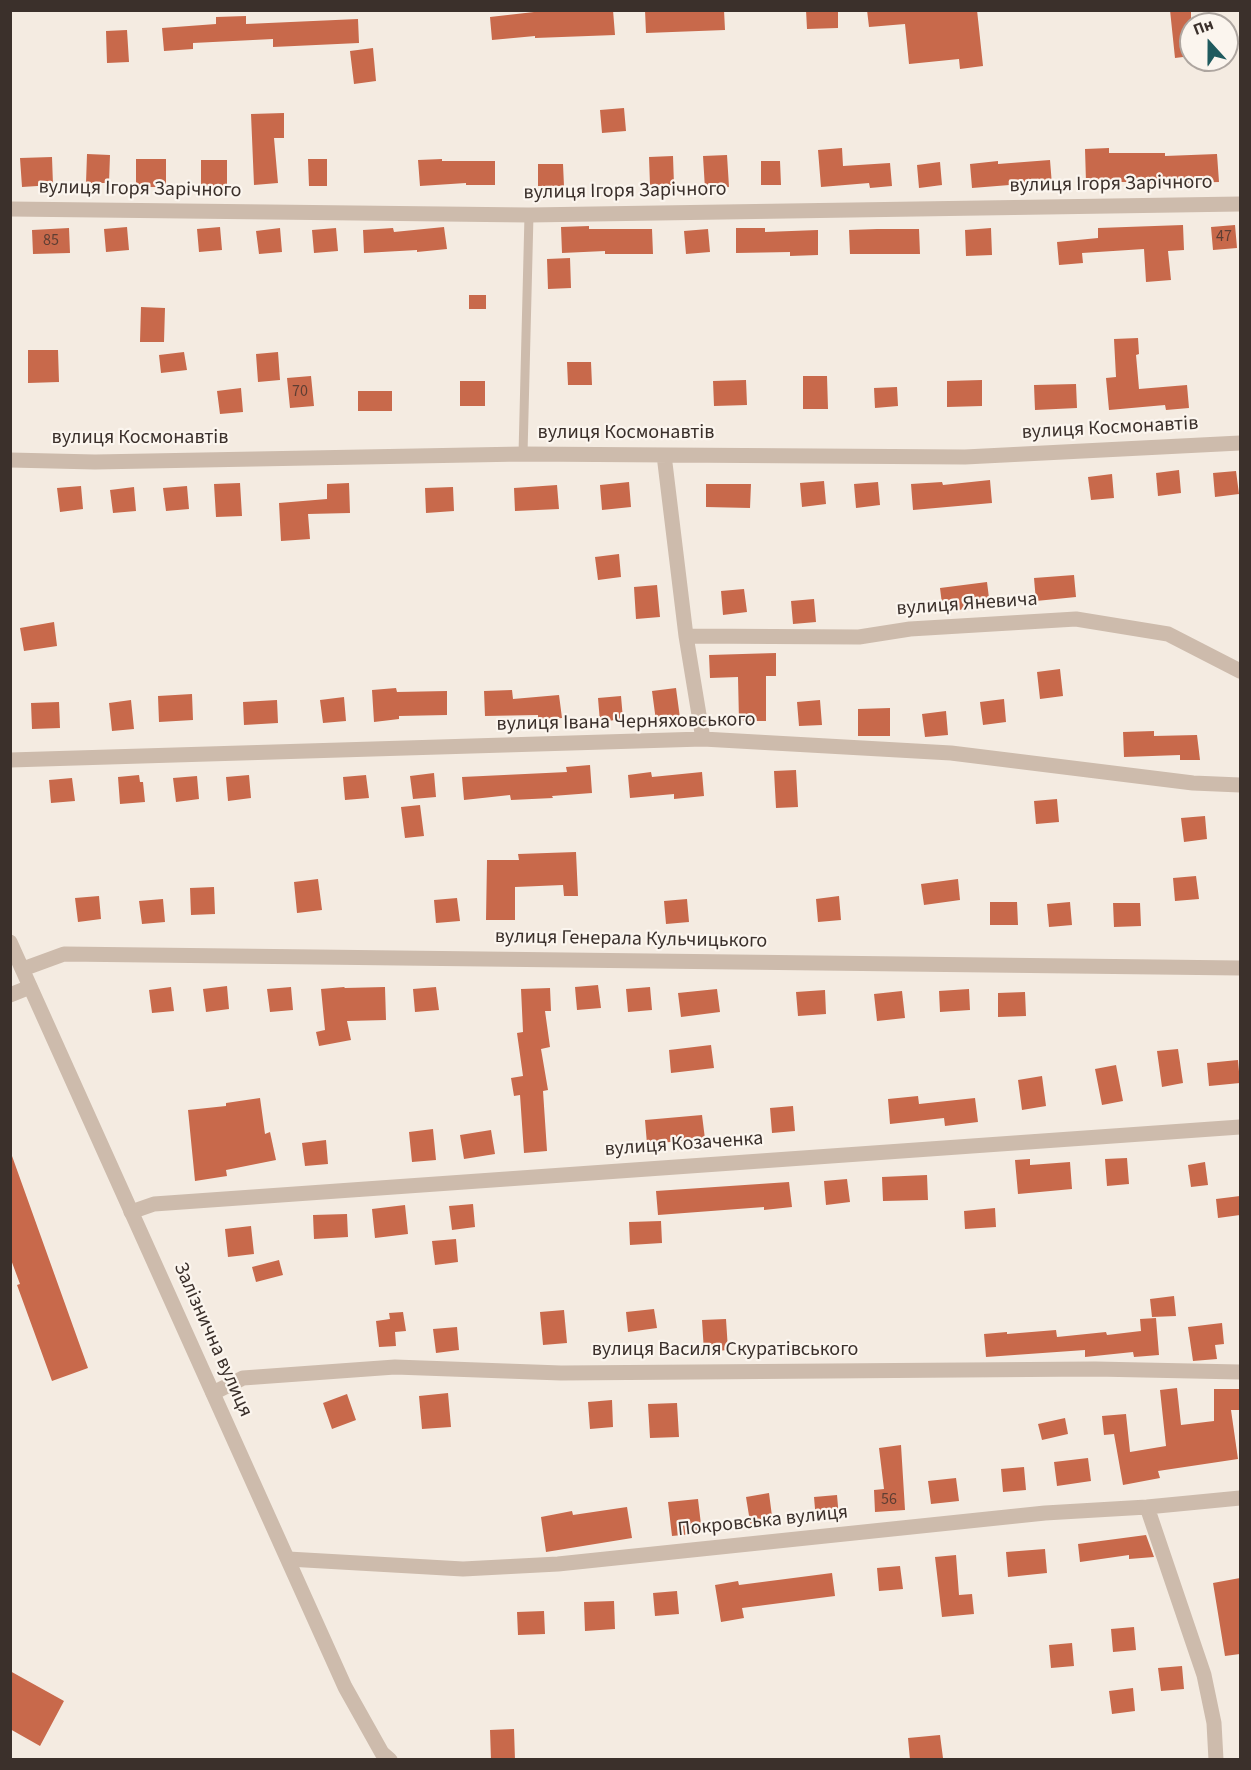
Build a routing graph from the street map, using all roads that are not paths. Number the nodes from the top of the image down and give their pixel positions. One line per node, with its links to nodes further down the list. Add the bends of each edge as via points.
1 (1240, 204): 3 (street, вулиця Ігоря Зарічного)
2 (10, 209): 3 (street, вулиця Ігоря Зарічного)
3 (529, 215): 5 (lane)
4 (1240, 443): 6 (street, вулиця Космонавтів, via 965,457)
5 (523, 454): 6 (street, вулиця Космонавтів); 7 (street, вулиця Космонавтів)
6 (664, 455): 8 (street)
7 (10, 460)
8 (686, 636): 9 (street, вулиця Яневича, via 859,637 910,629 1076,619 1168,634); 10 (street)
9 (1240, 671)
10 (703, 739): 11 (street, вулиця Івана Черняховського); 12 (street, вулиця Івана Черняховського, via 951,753 1193,783)
11 (10, 760)
12 (1240, 785)
13 (10, 942): 15 (street, Залізнична вулиця)
14 (1240, 968): 15 (street, вулиця Генерала Кульчицького, via 64,954)
15 (22, 969): 16 (street, Залізнична вулиця)
16 (30, 987): 17 (street); 19 (street, Залізнична вулиця)
17 (10, 995)
18 (1240, 1126): 19 (street, вулиця Козаченка, via 154,1204)
19 (131, 1212): 21 (street, Залізнична вулиця)
20 (1240, 1372): 21 (street, вулиця Василя Скуратівського, via 1083,1369 561,1373 395,1367 243,1378)
21 (213, 1393): 24 (street, Залізнична вулиця)
22 (1240, 1498): 23 (street, Покровська вулиця)
23 (1148, 1507): 24 (street, Покровська вулиця, via 1045,1513 558,1564 464,1569); 26 (street, via 1204,1675 1214,1723)
24 (288, 1559): 25 (street, Залізнична вулиця, via 345,1688)
25 (386, 1756)
26 (1216, 1760)

